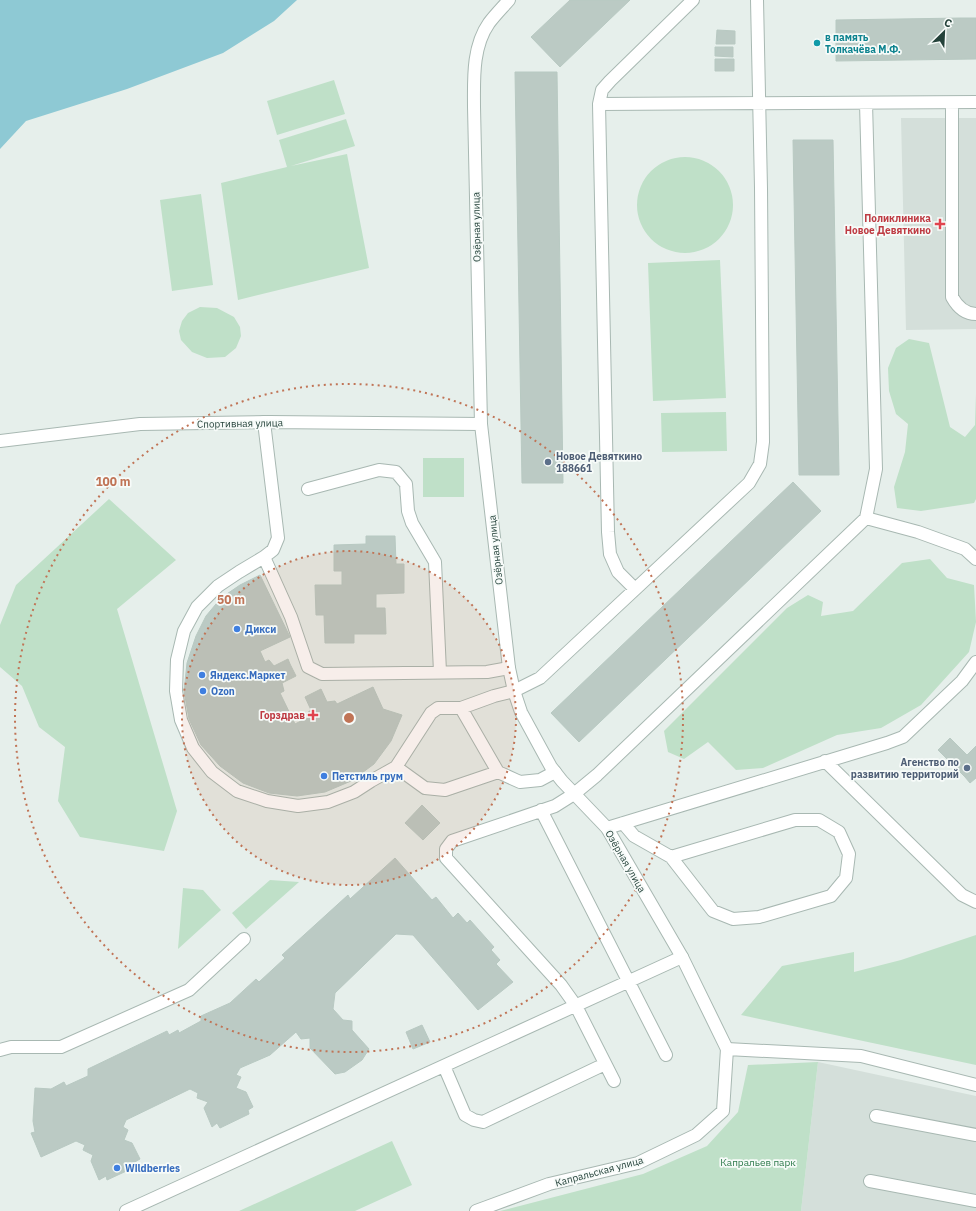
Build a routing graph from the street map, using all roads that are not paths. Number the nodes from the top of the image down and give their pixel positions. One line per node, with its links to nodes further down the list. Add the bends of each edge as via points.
1 (509, 0): 11 (street, Озёрная улица, via 488,24 479,45 475,65)
2 (693, 0): 7 (street, via 610,81 602,90)
3 (757, 0): 8 (street)
4 (976, 102): 6 (street)
5 (866, 103): 6 (street); 8 (street); 14 (street, via 876,469)
6 (952, 103): 9 (street, via 952,297 959,308)
7 (599, 104): 8 (street); 17 (street, via 608,532 610,554 618,572)
8 (760, 104): 17 (street, via 763,442 760,464 749,483)
9 (976, 314)
10 (264, 422): 11 (street, Спортивная улица); 12 (street, Спортивная улица, via 140,424); 15 (street, via 278,538 273,550)
11 (480, 424): 19 (street, Озёрная улица)
12 (0, 441)
13 (308, 489): 20 (street, via 378,470 396,472 406,484 408,511 412,523 435,562)
14 (866, 518): 16 (street, via 918,532 965,549); 27 (street)
15 (264, 557): 20 (street, via 291,616 308,667 322,674); 24 (street, via 218,586 197,607 184,631 177,660 176,691 181,720 193,748 212,772 237,791 267,802 298,806 328,802 354,792)
16 (976, 559)
17 (635, 589): 21 (street, via 540,678)
18 (976, 662): 23 (street, via 962,681 903,737)
19 (509, 668): 20 (street, via 487,672); 21 (street, Озёрная улица)
20 (440, 672)
21 (514, 692): 22 (street); 26 (street, Озёрная улица, via 521,712)
22 (461, 708): 24 (street, via 438,708 431,713); 25 (street)
23 (825, 762): 29 (street); 32 (street, via 962,895)
24 (396, 767): 25 (street, via 425,788 445,790)
25 (498, 772): 26 (street, via 520,782 540,780)
26 (555, 772): 27 (street, Озёрная улица)
27 (574, 794): 28 (street, via 555,806); 30 (street, Озёрная улица)
28 (542, 810): 35 (street); 36 (street, via 452,841 446,849 446,858 561,985)
29 (623, 823): 30 (street); 31 (street, via 634,836)
30 (607, 828): 34 (street, Озёрная улица)
31 (671, 857): 31 (street, via 714,911 733,919 759,917 831,896 846,878 850,854 840,832 819,820 795,820)
32 (976, 902)
33 (244, 939): 38 (street, via 189,990 61,1047 11,1046)
34 (682, 957): 35 (street); 37 (street, Озёрная улица)
35 (628, 982): 36 (street); 39 (street)
36 (576, 1006): 40 (street); 41 (street)
37 (726, 1049): 43 (street, via 860,1056); 49 (street, Капральская улица, via 723,1111 696,1135 638,1162 549,1184)
38 (0, 1050)
39 (666, 1055)
40 (605, 1064): 41 (street, via 483,1122 465,1115); 42 (street)
41 (444, 1066): 48 (street)
42 (614, 1081)
43 (976, 1085)
44 (876, 1116): 45 (street)
45 (976, 1135)
46 (870, 1181): 47 (street)
47 (976, 1201)
48 (126, 1211)
49 (476, 1211)

